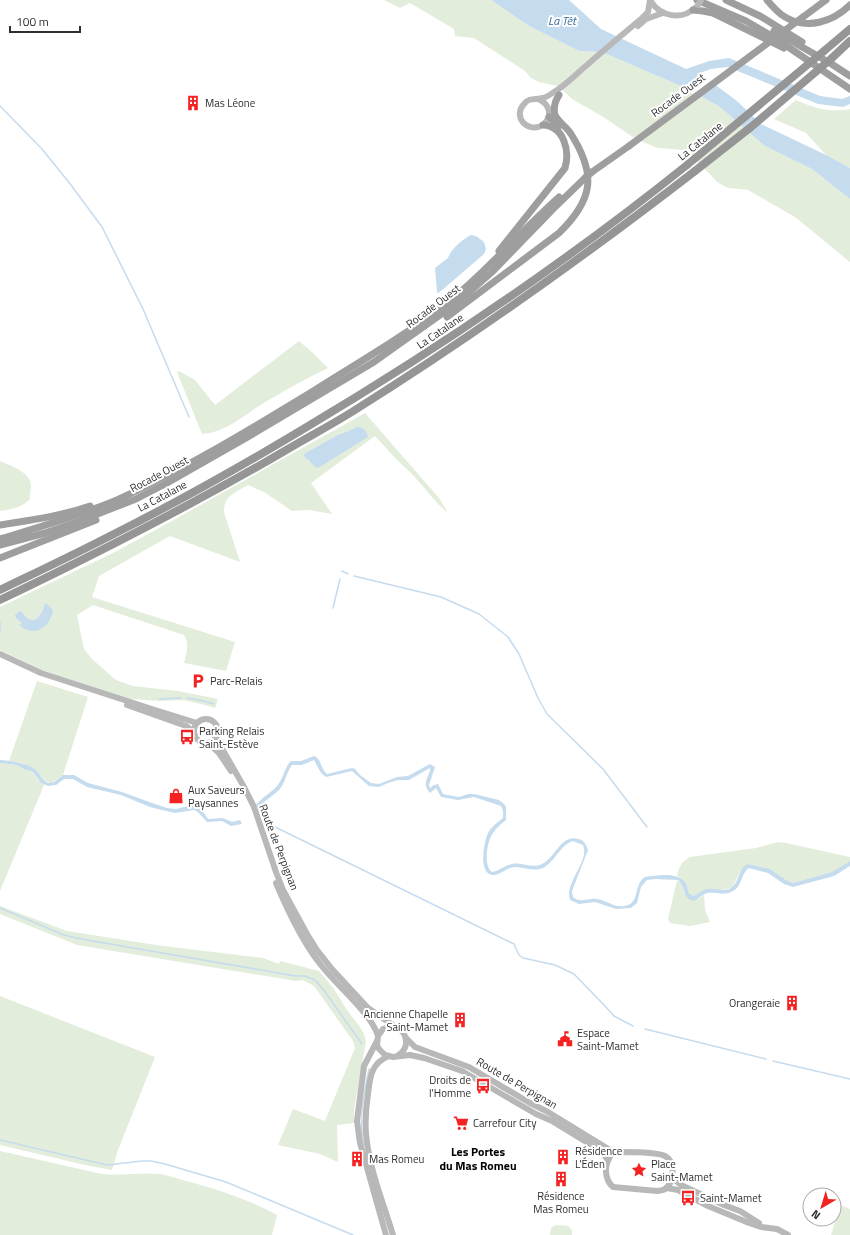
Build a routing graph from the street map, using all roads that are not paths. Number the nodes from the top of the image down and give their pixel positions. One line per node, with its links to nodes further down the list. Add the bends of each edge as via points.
1 (650, 0): 9 (main road); 17 (main road, via 648,12)
2 (709, 0): 13 (highway)
3 (726, 0): 13 (highway, via 754,12)
4 (767, 0): 8 (highway, via 786,18 807,23 830,20)
5 (819, 0): 10 (highway, Rocade Ouest)
6 (826, 0): 10 (highway, Rocade Ouest)
7 (697, 4): 9 (main road, via 686,14 678,16); 14 (highway, via 746,21); 14 (highway, via 703,11 714,13 761,36)
8 (850, 5)
9 (663, 13): 17 (main road, via 653,16 636,28)
10 (801, 16): 22 (highway, Rocade Ouest)
11 (850, 29): 31 (highway, La Catalane, bridge, via 687,165 601,232 415,361 253,459 172,504)
12 (850, 42): 13 (highway, La Catalane)
13 (831, 60): 15 (highway); 32 (highway, La Catalane, bridge, via 751,127 606,240 483,327 354,411 176,512)
14 (817, 67): 16 (highway)
15 (850, 76)
16 (850, 89)
17 (557, 93): 18 (main road); 19 (main road); 21 (highway, via 555,114)
18 (538, 99): 19 (main road, via 546,104); 20 (main road, via 526,101 520,111 520,117 529,127 537,128)
19 (549, 115): 20 (main road); 21 (highway)
20 (543, 125): 23 (highway, via 554,128 564,139 567,147 567,163 561,175 493,258 472,278 444,302)
21 (579, 146): 24 (highway, via 587,170 588,187 579,210 571,221 559,233 447,317)
22 (588, 173): 23 (highway, Rocade Ouest, via 549,206 467,286 412,330); 24 (highway, Rocade Ouest, via 481,282 457,303)
23 (363, 360): 26 (highway, Rocade Ouest, via 275,414)
24 (374, 362): 25 (highway, Rocade Ouest)
25 (246, 438): 29 (highway, Rocade Ouest, via 136,499 45,533); 30 (highway, via 152,495 56,537)
26 (158, 480): 27 (highway, via 71,512); 28 (highway, Rocade Ouest, via 81,514)
27 (0, 524)
28 (0, 538)
29 (0, 545)
30 (0, 558)
31 (0, 590)
32 (0, 600)
33 (0, 654): 35 (main road, via 41,673)
34 (0, 658): 36 (main road, via 42,678 116,701 186,726)
35 (198, 723): 36 (main road); 37 (main road, via 205,719 212,720 218,727)
36 (194, 732): 38 (main road, via 199,740)
37 (216, 738): 38 (main road); 39 (main road, Route de Perpignan, via 254,807 283,890 307,934 332,969 368,1008)
38 (208, 743): 40 (main road, Route de Perpignan, via 219,753 244,793 281,894 311,951 372,1022)
39 (396, 1028): 40 (main road, via 387,1028 380,1032); 41 (main road, via 403,1032)
40 (377, 1038): 42 (main road, via 379,1049); 49 (main road, via 364,1066 357,1121 360,1143)
41 (406, 1038): 43 (main road, via 404,1051); 44 (main road, Route de Perpignan, via 415,1047 469,1067)
42 (389, 1056): 43 (main road); 50 (main road, via 378,1062 372,1072 366,1120 369,1154)
43 (397, 1056): 45 (main road, Route de Perpignan, via 424,1058 462,1070 601,1151)
44 (615, 1153): 45 (main road); 46 (main road, via 666,1156 672,1164)
45 (608, 1160): 47 (main road, via 606,1177 614,1186 657,1191)
46 (672, 1178): 47 (main road); 48 (main road, via 680,1185 740,1211)
47 (668, 1188): 48 (main road, via 678,1190 750,1224)
48 (769, 1228): 51 (main road)
49 (386, 1235)
50 (393, 1235)
51 (788, 1235)

